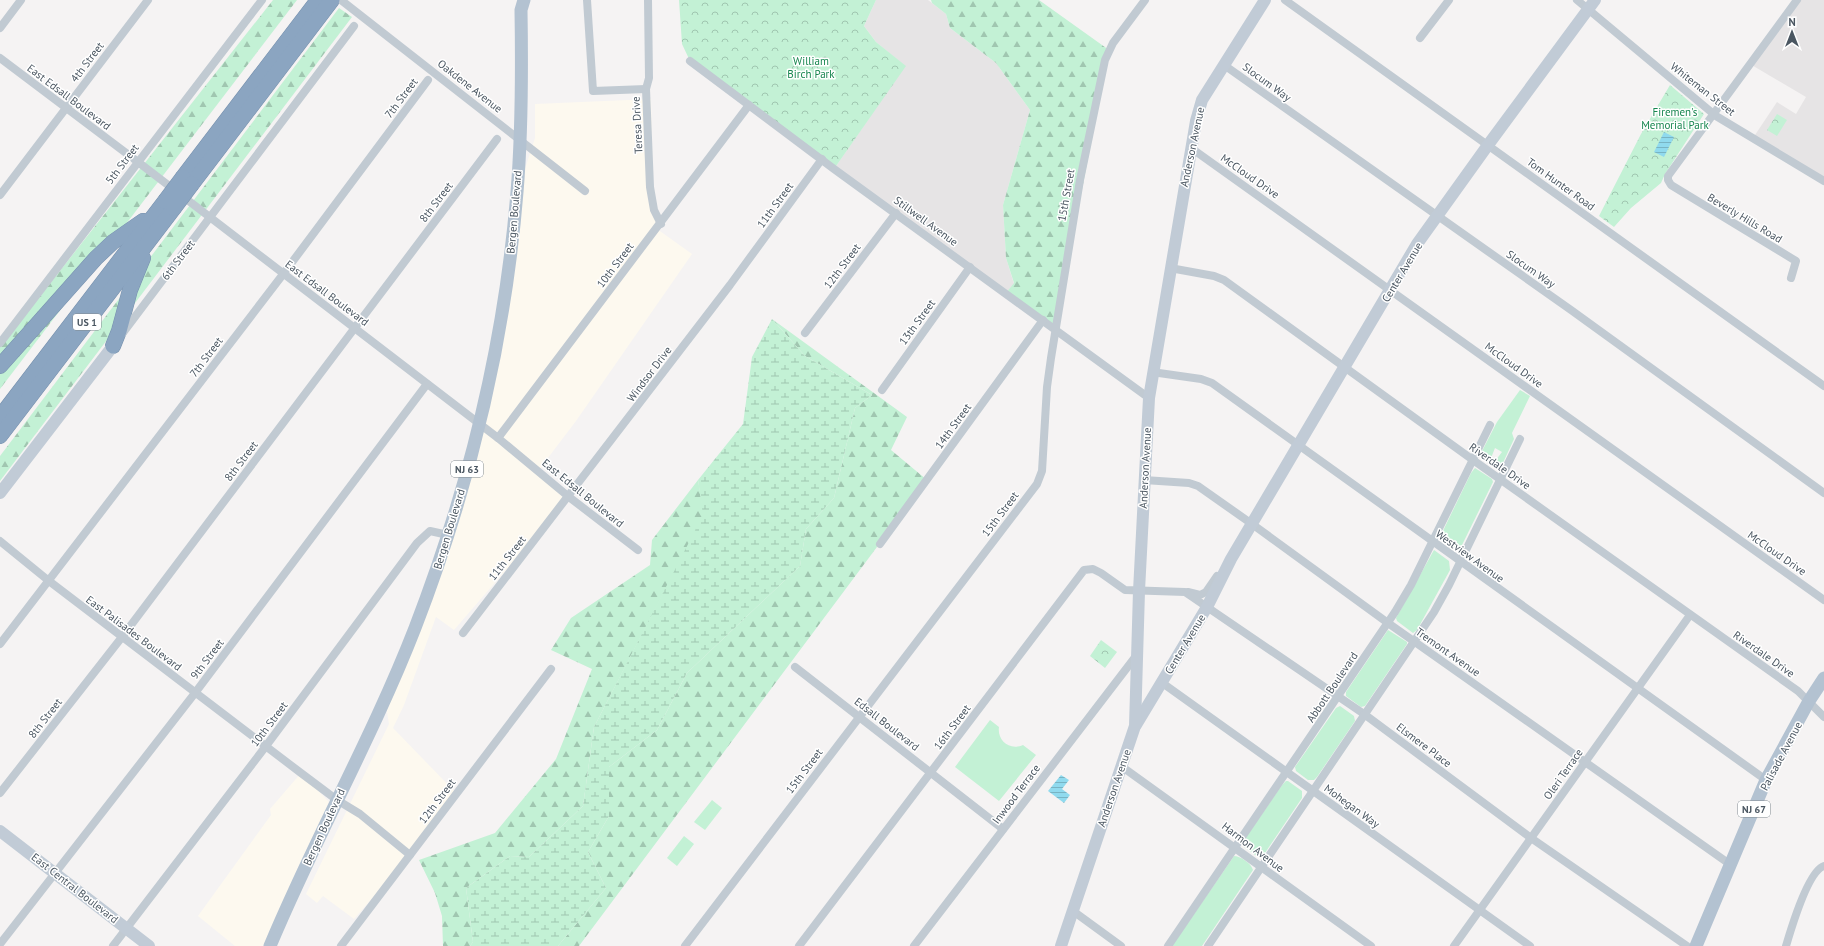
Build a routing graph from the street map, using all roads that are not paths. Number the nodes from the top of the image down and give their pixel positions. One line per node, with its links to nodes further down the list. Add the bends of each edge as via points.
1 (21, 0): 16 (street)
2 (148, 0): 24 (street, 4th Street)
3 (262, 0): 31 (street, 5th Street)
4 (587, 0): 22 (street, via 593,92)
5 (648, 0): 22 (street, Teresa Drive, via 649,78)
6 (1145, 0): 49 (street, 15th Street, via 1113,43 1105,60 1080,180)
7 (1265, 0): 20 (main road, Anderson Avenue)
8 (1285, 0): 28 (street, Tom Hunter Road)
9 (1449, 0): 17 (street)
10 (1577, 0): 14 (street, Whiteman Street)
11 (1797, 0): 25 (street)
12 (330, 1): 26 (street, Oakdene Avenue); 35 (highway, US 1, bridge)
13 (521, 3): 26 (main road, Bergen Boulevard / NJ 63)
14 (1592, 5): 25 (street, Whiteman Street); 28 (main road, Center Avenue)
15 (354, 26): 37 (street, 6th Street)
16 (0, 28)
17 (1420, 38)
18 (0, 58): 24 (street, East Edsall Boulevard)
19 (690, 61): 23 (street, Stillwell Avenue)
20 (1224, 65): 29 (main road, Anderson Avenue, via 1202,100); 38 (street, Slocum Way)
21 (428, 80): 44 (street, 7th Street)
22 (646, 89): 39 (street, Teresa Drive, via 650,187 654,210)
23 (749, 105): 30 (street, Stillwell Avenue); 39 (street, 10th Street)
24 (66, 108): 31 (street, East Edsall Boulevard); 34 (street, 4th Street)
25 (1714, 114): 32 (street, Whiteman Street); 45 (street, Beverly Hills Road, via 1668,176 1668,183 1796,261)
26 (520, 138): 33 (street, Oakdene Avenue); 61 (main road, Bergen Boulevard / NJ 63, via 508,275)
27 (497, 139): 48 (street, 8th Street)
28 (1488, 145): 38 (main road, Center Avenue); 57 (street, Tom Hunter Road)
29 (1190, 148): 43 (main road, Anderson Avenue); 46 (street, McCloud Drive)
30 (822, 159): 36 (street, Stillwell Avenue); 41 (street, 11th Street)
31 (138, 162): 37 (street, East Edsall Boulevard); 51 (street, 5th Street)
32 (1824, 181)
33 (585, 191)
34 (0, 195)
35 (165, 207): 40 (highway, US 1); 53 (highway, via 113,242 96,258); 60 (highway, US 1)
36 (896, 213): 42 (street, Stillwell Avenue); 50 (street, 12th Street)
37 (210, 216): 44 (street, East Edsall Boulevard); 52 (street, 6th Street)
38 (1438, 217): 46 (main road, Center Avenue, via 1418,244); 71 (street, Slocum Way)
39 (661, 224): 64 (street, 10th Street)
40 (155, 232): 52 (highway, via 130,290); 63 (highway, US 1)
41 (746, 264): 72 (street, Windsor Drive)
42 (970, 267): 47 (street, Stillwell Avenue); 58 (street, 13th Street)
43 (1170, 268): 54 (street, Riverdale Drive, via 1224,280); 55 (main road, Anderson Avenue)
44 (284, 274): 48 (street, East Edsall Boulevard); 81 (street, 7th Street)
45 (1791, 278)
46 (1391, 290): 54 (main road, Center Avenue); 84 (street, McCloud Drive)
47 (1043, 320): 49 (street, Stillwell Avenue); 77 (street, 14th Street)
48 (355, 328): 56 (street, East Edsall Boulevard); 89 (street, 8th Street)
49 (1055, 329): 59 (street, Stillwell Avenue); 102 (street, 15th Street, via 1047,387 1042,471 1037,484)
50 (805, 333)
51 (0, 343)
52 (113, 346): 70 (main road, 6th Street)
53 (0, 366)
54 (1344, 367): 66 (main road, Center Avenue); 67 (street, Riverdale Drive)
55 (1152, 372): 59 (main road, Anderson Avenue); 66 (street, Westview Avenue, via 1202,379 1212,383)
56 (428, 384): 61 (street, East Edsall Boulevard); 98 (street, 9th Street)
57 (1824, 386)
58 (882, 390)
59 (1149, 398): 68 (main road, Anderson Avenue)
60 (0, 417)
61 (480, 425): 64 (street, East Edsall Boulevard); 74 (main road, Bergen Boulevard / NJ 63)
62 (1490, 425): 67 (street, Abbott Boulevard)
63 (0, 436)
64 (498, 438): 72 (street, East Edsall Boulevard)
65 (1520, 439): 69 (street)
66 (1299, 445): 73 (main road, Center Avenue); 76 (street, Westview Avenue)
67 (1473, 460): 69 (street, Riverdale Drive); 76 (street, Abbott Boulevard)
68 (1144, 480): 73 (street, Tremont Avenue, via 1198,486); 82 (main road, Anderson Avenue)
69 (1500, 480): 80 (street); 86 (street, Riverdale Drive)
70 (0, 493)
71 (1824, 493)
72 (569, 497): 78 (street, East Edsall Boulevard); 88 (street, 11th Street)
73 (1252, 524): 79 (main road, Center Avenue); 87 (street, Tremont Avenue)
74 (448, 535): 105 (street, 10th Street, via 430,531 417,543); 113 (main road, Bergen Boulevard / NJ 63, via 397,672)
75 (0, 541): 81 (street, East Palisades Boulevard)
76 (1432, 542): 80 (street, Westview Avenue); 87 (street, Abbott Boulevard)
77 (880, 544)
78 (638, 550)
79 (1231, 559): 83 (street, Center Avenue, via 1206,592 1200,595); 85 (main road, Center Avenue)
80 (1460, 562): 90 (street, via 1434,612); 97 (street, Westview Avenue)
81 (49, 581): 89 (street, East Palisades Boulevard); 91 (street, 7th Street)
82 (1139, 591): 83 (street); 92 (main road, Anderson Avenue); 109 (street, 16th Street, via 1125,590 1093,569 1084,570)
83 (1186, 592): 85 (street, Elsmere Place)
84 (1824, 600)
85 (1207, 606): 96 (main road, Center Avenue); 99 (street, Elsmere Place)
86 (1690, 615): 97 (street, Oleri Terrace); 100 (street, Riverdale Drive)
87 (1388, 624): 90 (street, Tremont Avenue); 99 (street, Abbott Boulevard)
88 (463, 633)
89 (122, 637): 98 (street, East Palisades Boulevard); 112 (street, 8th Street)
90 (1414, 642): 101 (street); 106 (street, Tremont Avenue)
91 (0, 644)
92 (1136, 656): 104 (main road, Anderson Avenue); 114 (street, Inwood Terrace)
93 (795, 667): 102 (street, Edsall Boulevard)
94 (552, 669): 118 (street, 12th Street)
95 (1824, 678): 100 (main road, Palisade Avenue / NJ 67)
96 (1161, 682): 104 (main road, Center Avenue); 108 (street, Mohegan Way)
97 (1637, 688): 106 (street, Oleri Terrace); 110 (street, Westview Avenue)
98 (195, 692): 105 (street, East Palisades Boulevard); 122 (street, 9th Street)
99 (1339, 697): 101 (street, Elsmere Place); 108 (street, Abbott Boulevard)
100 (1809, 701): 103 (street, Riverdale Drive); 110 (main road, Palisade Avenue / NJ 67)
101 (1364, 714): 111 (street); 116 (street, Elsmere Place)
102 (859, 717): 109 (street, Edsall Boulevard); 131 (street, 15th Street)
103 (1824, 717)
104 (1135, 726): 107 (main road, Anderson Avenue)
105 (266, 746): 113 (street, East Palisades Boulevard); 125 (street, 10th Street)
106 (1585, 762): 116 (street, Oleri Terrace); 119 (street, Tremont Avenue)
107 (1121, 766): 117 (street, Harmon Avenue); 124 (main road, Anderson Avenue)
108 (1286, 772): 111 (street, Mohegan Way); 117 (street, Abbott Boulevard)
109 (932, 773): 114 (street, Edsall Boulevard); 132 (street, 16th Street)
110 (1766, 780): 119 (main road, Palisade Avenue / NJ 67)
111 (1313, 791): 121 (street); 123 (street, Mohegan Way)
112 (0, 793)
113 (336, 800): 118 (street, East Palisades Boulevard, via 360,814); 129 (main road, Bergen Boulevard / NJ 63)
114 (1003, 829): 133 (street, Inwood Terrace)
115 (0, 831): 122 (main road, East Central Boulevard)
116 (1531, 838): 123 (street, Oleri Terrace); 141 (street, Elsmere Place)
117 (1236, 847): 121 (street, Harmon Avenue); 136 (street, Abbott Boulevard)
118 (410, 856): 130 (street, 12th Street)
119 (1731, 865): 142 (main road, Palisade Avenue / NJ 67)
120 (1824, 866): 143 (street, via 1818,869 1807,887)
121 (1261, 867): 137 (street); 138 (street, Harmon Avenue)
122 (55, 873): 125 (main road, East Central Boulevard); 126 (street, 9th Street)
123 (1479, 910): 139 (street, Oleri Terrace); 140 (street, Mohegan Way)
124 (1072, 911): 134 (main road, Anderson Avenue); 135 (street)
125 (127, 929): 127 (street, 10th Street); 128 (main road, East Central Boulevard)
126 (0, 944)
127 (114, 946)
128 (149, 946)
129 (270, 946)
130 (341, 946)
131 (685, 946)
132 (799, 946)
133 (914, 946)
134 (1061, 946)
135 (1121, 946)
136 (1168, 946)
137 (1208, 946)
138 (1371, 946)
139 (1454, 946)
140 (1530, 946)
141 (1687, 946)
142 (1696, 946)
143 (1786, 946)

